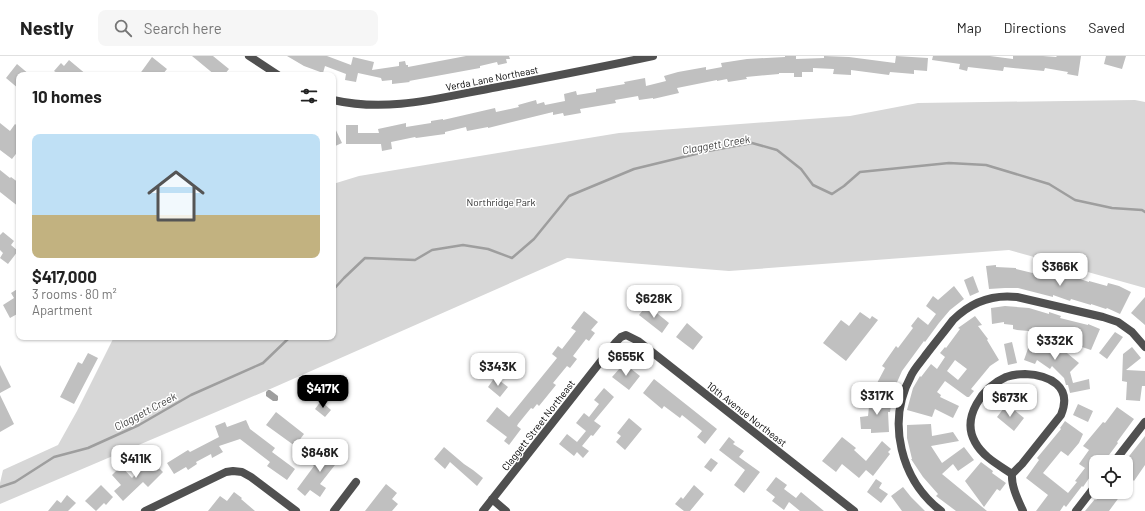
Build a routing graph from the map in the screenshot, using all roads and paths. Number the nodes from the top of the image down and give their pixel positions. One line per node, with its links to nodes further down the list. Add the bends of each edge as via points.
1 (249, 56): 3 (street)
2 (653, 56): 4 (street, Verda Lane Northeast, via 404,104 364,105)
3 (273, 72)
4 (336, 100)
5 (626, 335): 12 (street, Claggett Street Northeast, via 616,342); 18 (street, 10th Avenue Northeast, via 638,341)
6 (1145, 346): 19 (street, via 1118,322 1017,297 995,296 958,315 910,377 902,398 898,422 900,443 913,478 928,499)
7 (1145, 422): 8 (street)
8 (1119, 455)
9 (1012, 474): 9 (street, via 1063,408 1060,388 1050,378 1024,374 1008,376 984,394 971,416 972,436 979,448); 20 (street, via 1013,486)
10 (356, 482): 15 (street)
11 (1089, 494): 21 (street)
12 (492, 500): 16 (street, Claggett Street Northeast); 17 (street)
13 (144, 511): 14 (street, via 233,471 251,476)
14 (296, 511)
15 (334, 511)
16 (483, 511)
17 (506, 511)
18 (854, 511)
19 (941, 511)
20 (1023, 511)
21 (1076, 511)

